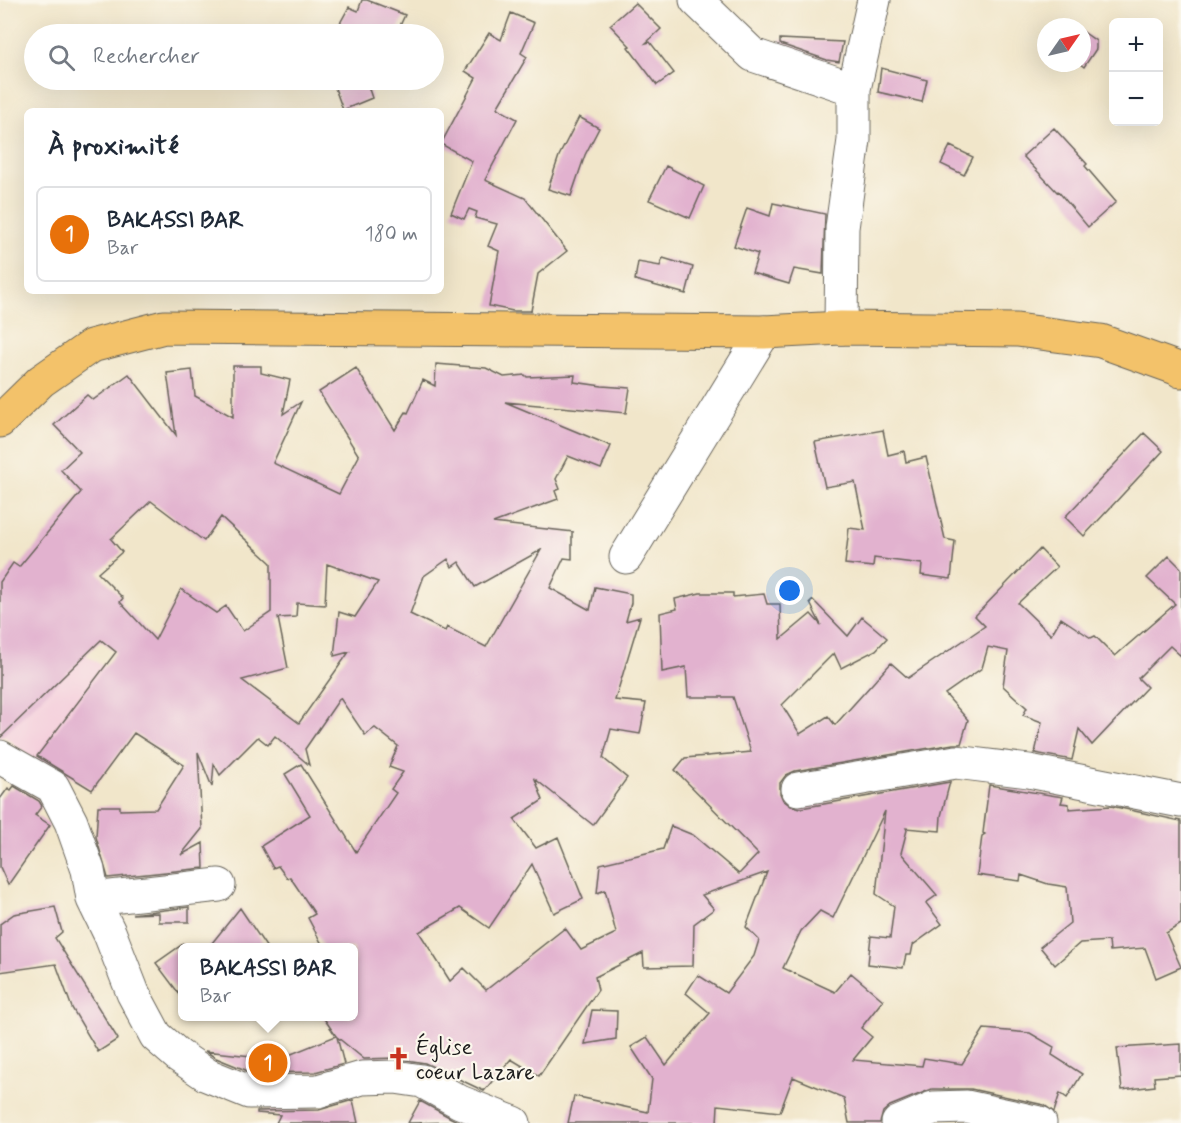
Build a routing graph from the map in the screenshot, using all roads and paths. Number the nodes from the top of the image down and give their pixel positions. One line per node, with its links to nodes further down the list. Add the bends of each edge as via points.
1 (696, 0): 3 (street, via 753,55)
2 (874, 0): 3 (street)
3 (854, 89): 4 (street, via 854,140 842,228)
4 (841, 328): 5 (main road); 6 (main road, via 1017,330 1101,341)
5 (764, 332): 7 (main road, via 164,327 91,346 41,381); 8 (street)
6 (1181, 371)
7 (0, 421)
8 (626, 557)
9 (0, 757): 13 (street, via 53,787 71,822 88,870)
10 (798, 789): 11 (street, via 956,762 1029,771)
11 (1181, 801)
12 (219, 885): 13 (street)
13 (93, 899): 14 (street, via 156,1036 207,1075 249,1092 318,1091 362,1078 422,1081 460,1102)
14 (514, 1123)
15 (898, 1123): 16 (street, via 933,1108 967,1107)
16 (1040, 1123)

